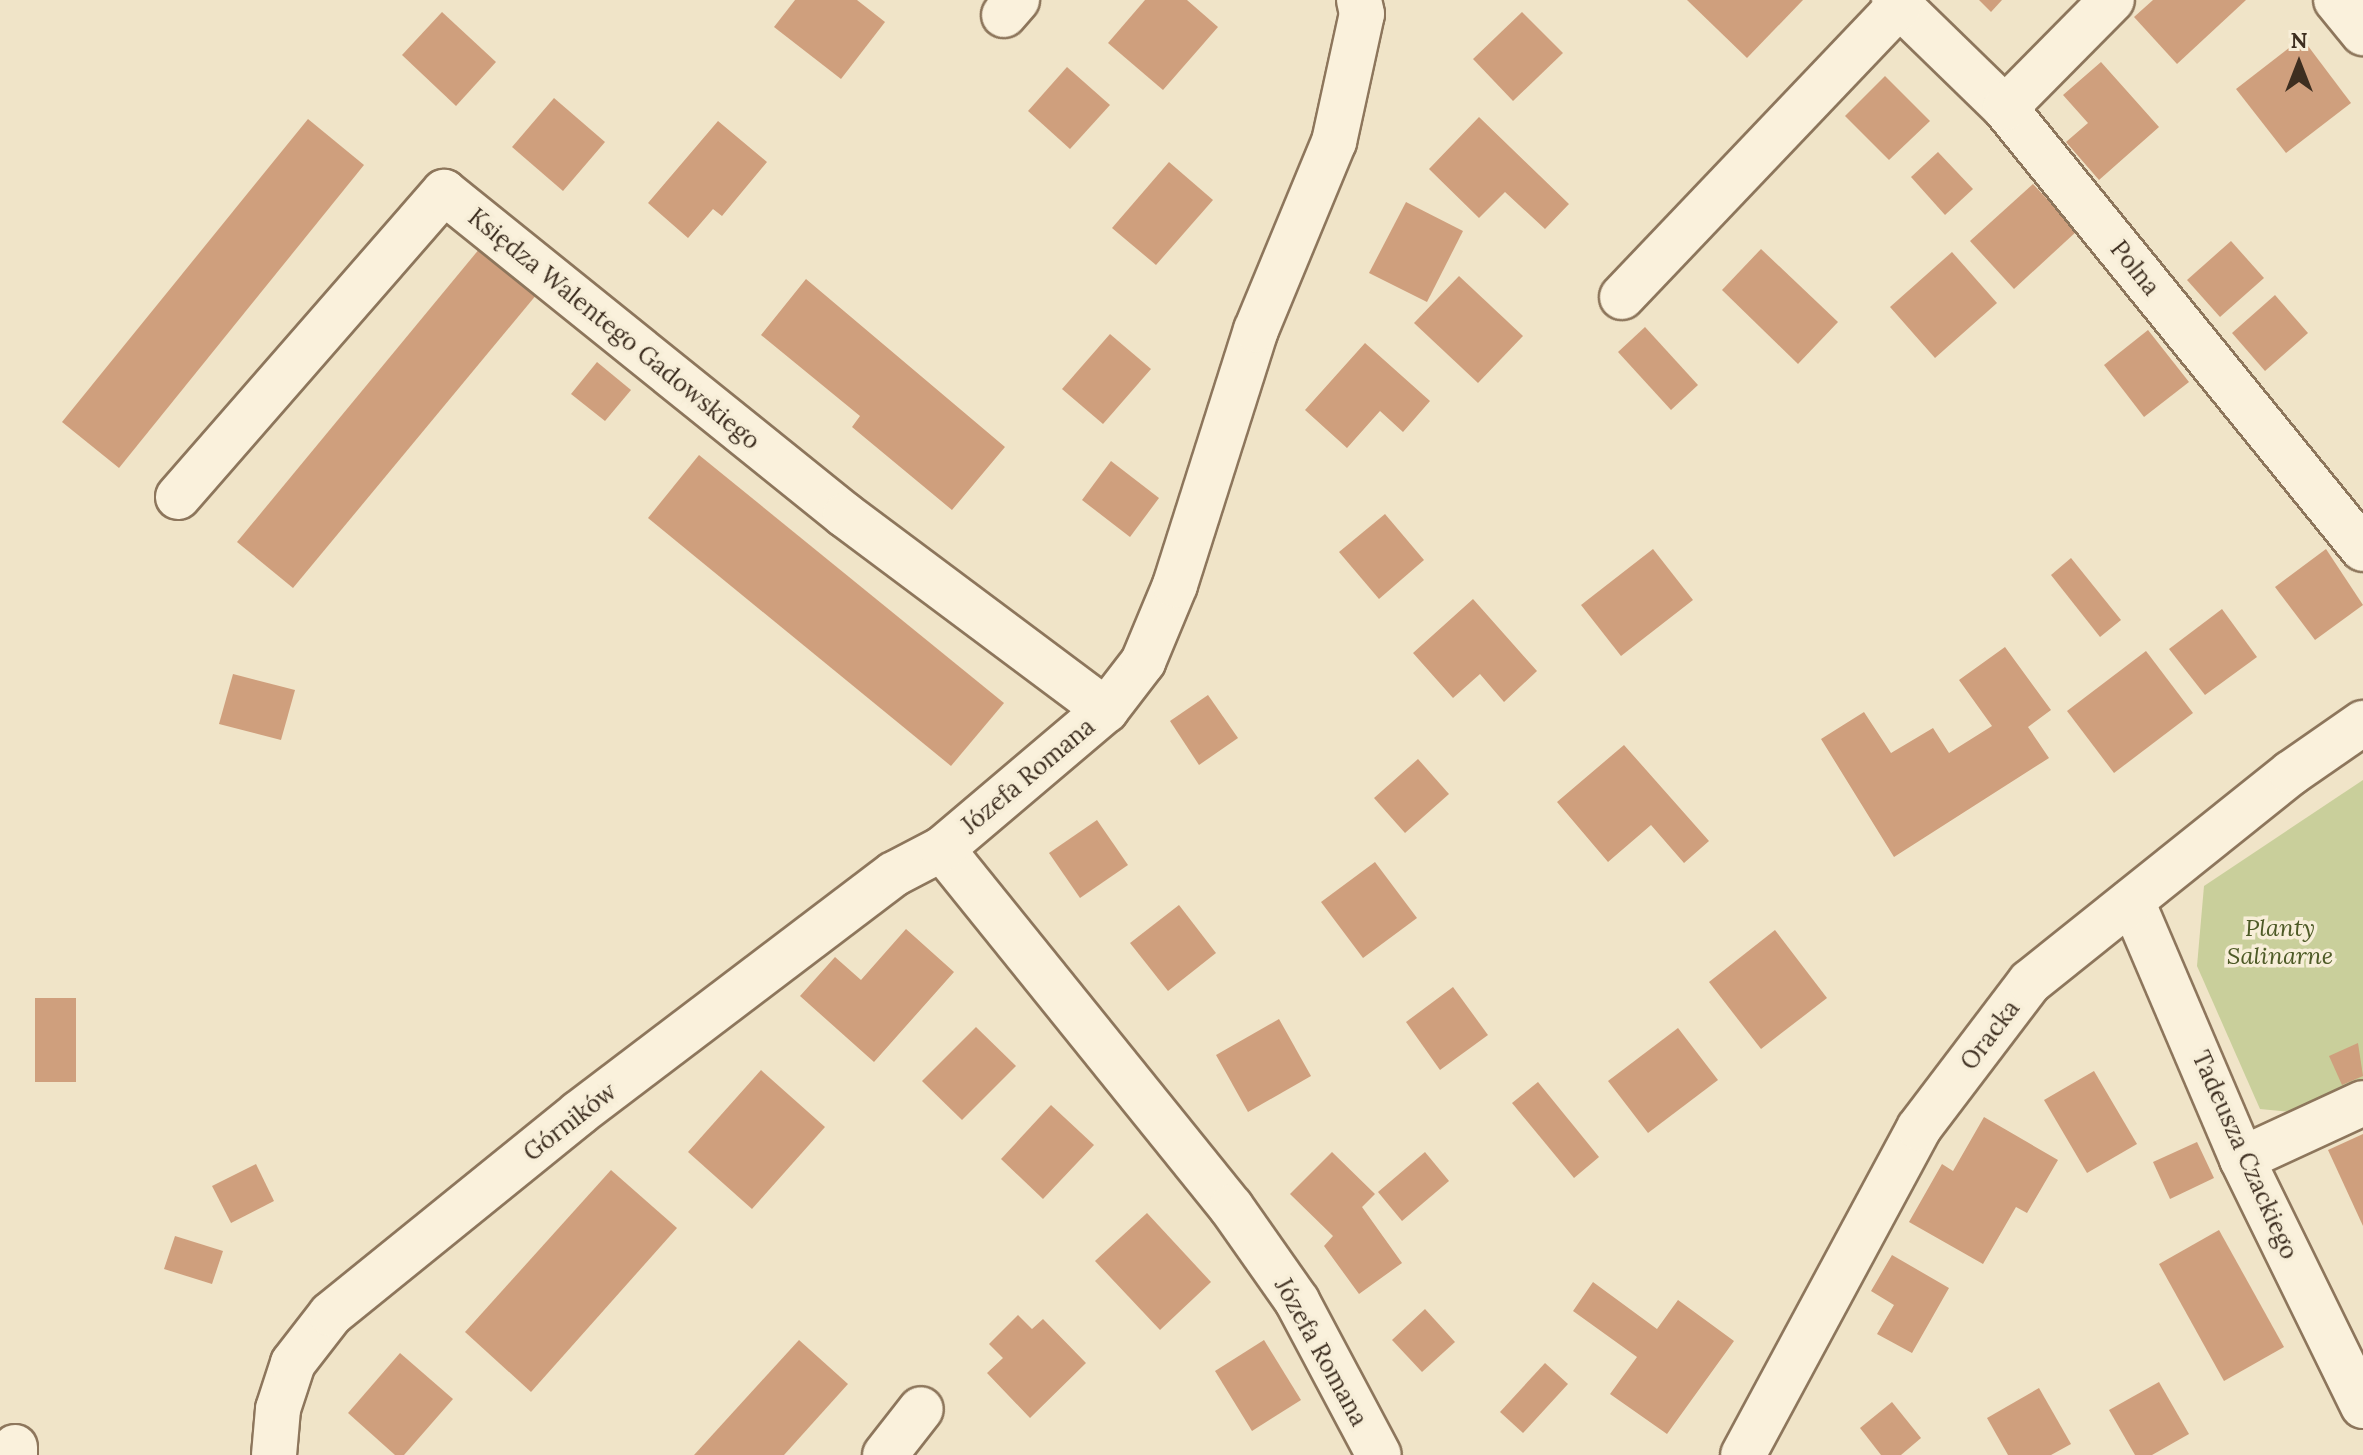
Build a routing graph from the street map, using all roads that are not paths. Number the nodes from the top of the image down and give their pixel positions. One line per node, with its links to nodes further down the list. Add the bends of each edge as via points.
1 (1359, 0): 10 (street, Józefa Romana, via 1362,14 1334,142 1256,330 1175,585 1143,662)
2 (2112, 0): 6 (street)
3 (2336, 0): 5 (street)
4 (1896, 3): 6 (street, Polna); 7 (street)
5 (2363, 33)
6 (2005, 108): 9 (street, Polna)
7 (1622, 297)
8 (178, 497): 10 (street, Księdza Walentego Gadowskiego, via 444,192 845,515)
9 (2363, 549)
10 (1106, 710): 12 (street, Józefa Romana)
11 (2363, 723): 13 (street, Oracka, via 2291,773)
12 (942, 849): 18 (street, Górników, via 894,874 592,1104 331,1314 293,1363 278,1409); 20 (street, Józefa Romana, via 1231,1207 1297,1301)
13 (2132, 901): 15 (street, Tadeusza Czackiego); 21 (street, Oracka, via 2030,982 1919,1128)
14 (2363, 1103): 15 (street)
15 (2242, 1159): 16 (street, Tadeusza Czackiego)
16 (2363, 1406)
17 (921, 1409): 19 (street)
18 (274, 1455)
19 (885, 1455)
20 (1379, 1455)
21 (1743, 1455)

